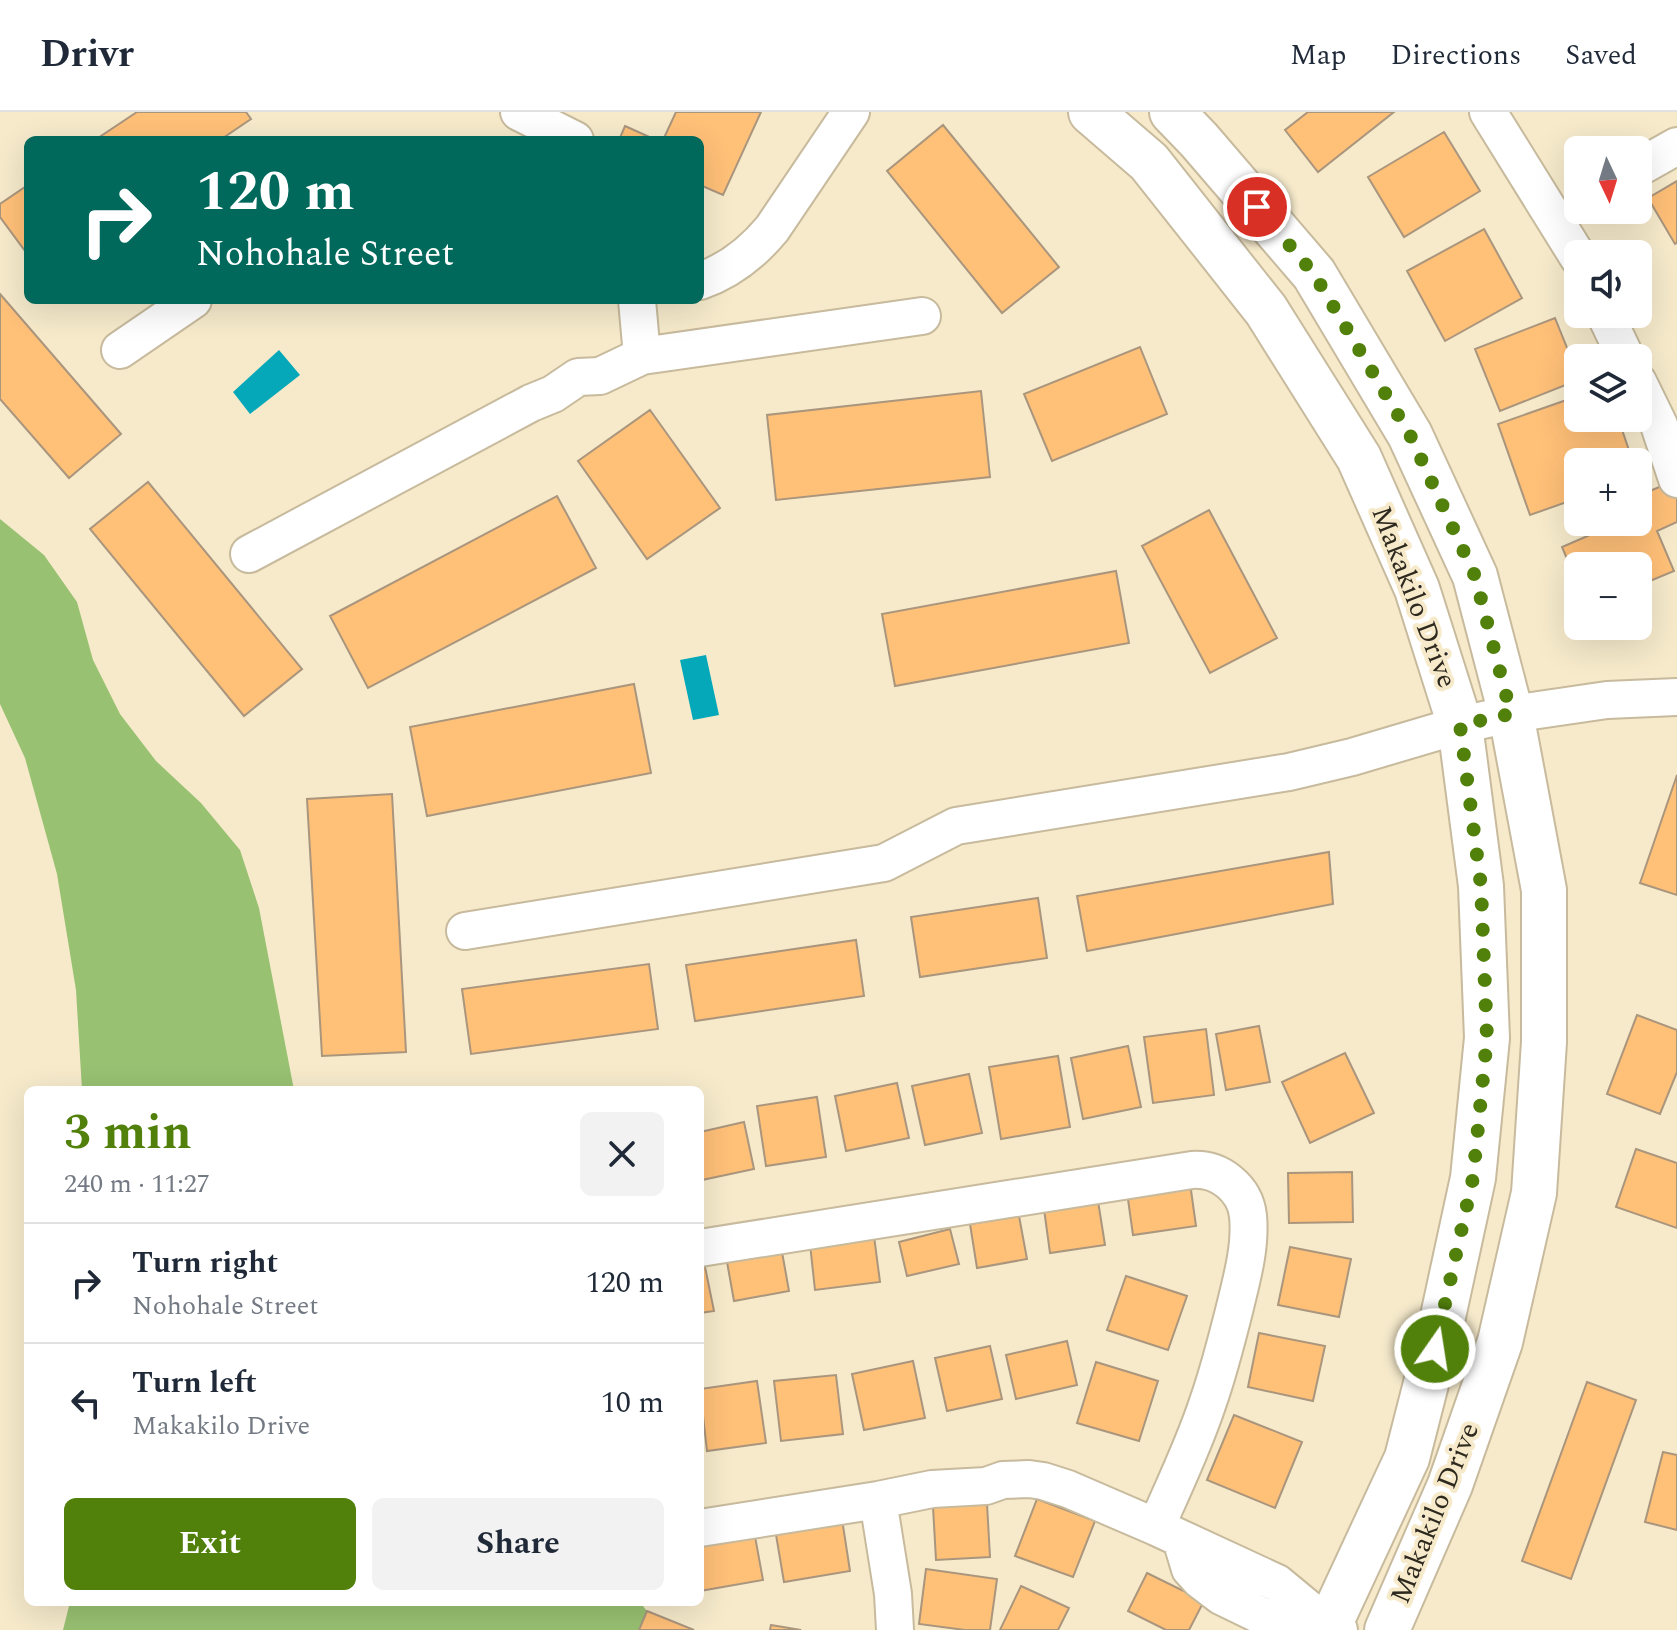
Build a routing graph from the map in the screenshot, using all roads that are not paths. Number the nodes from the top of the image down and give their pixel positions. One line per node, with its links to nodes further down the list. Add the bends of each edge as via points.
1 (519, 112): 6 (street)
2 (851, 112): 10 (street, via 761,242 735,264)
3 (1091, 112): 21 (main road, Makakilo Drive, via 1149,162 1266,310 1359,458 1417,589)
4 (1172, 112): 20 (main road, Makakilo Drive, via 1314,274 1410,435 1475,576)
5 (1488, 112): 9 (street)
6 (567, 136)
7 (1677, 146): 8 (street)
8 (1652, 160)
9 (1564, 207)
10 (704, 279)
11 (187, 304): 14 (street)
12 (637, 304): 15 (street)
13 (922, 316): 15 (street)
14 (120, 350)
15 (642, 356): 18 (street, via 600,376 578,377)
16 (1652, 411): 17 (street)
17 (1676, 472)
18 (249, 554)
19 (1677, 697): 20 (street, via 1607,700)
20 (1511, 714): 21 (street); 29 (main road, Makakilo Drive, via 1544,890 1544,1042 1534,1193 1500,1342 1450,1485)
21 (1460, 725): 22 (street, via 1305,769 956,826 884,863); 27 (main road, Makakilo Drive, via 1481,886 1487,1038 1473,1178 1407,1458)
22 (465, 931)
23 (704, 1247): 26 (street, via 1192,1170 1226,1179 1239,1192 1248,1214 1244,1270)
24 (878, 1500): 25 (street); 26 (street, via 1029,1479 1055,1484); 28 (street)
25 (704, 1527)
26 (1169, 1533): 27 (street, via 1277,1583)
27 (1332, 1629)
28 (895, 1630)
29 (1387, 1630)

